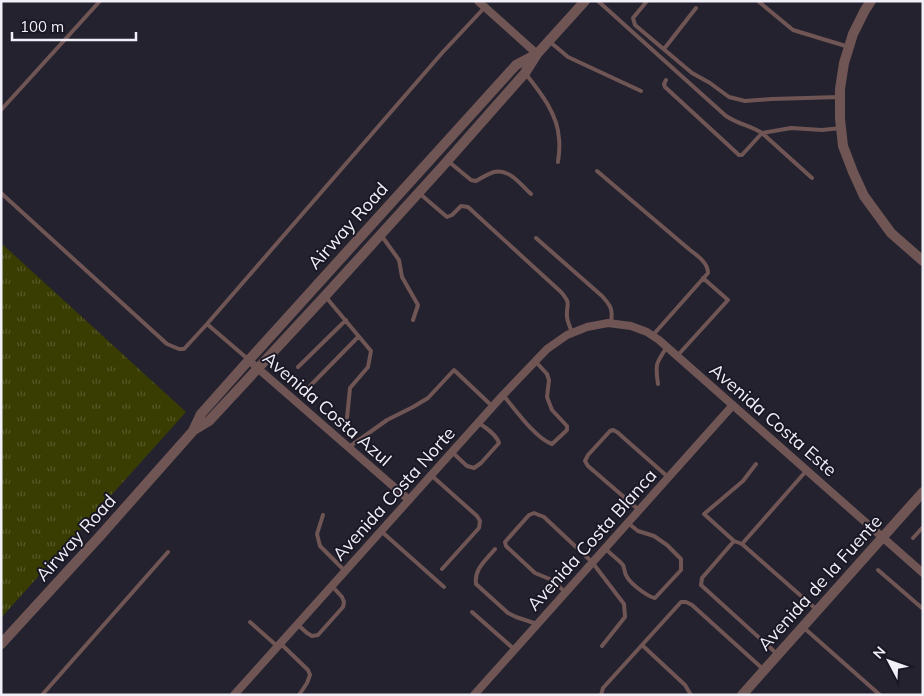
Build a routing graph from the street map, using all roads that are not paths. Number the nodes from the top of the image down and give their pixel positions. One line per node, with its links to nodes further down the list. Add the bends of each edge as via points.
1 (100, 1): 18 (lane)
2 (478, 1): 8 (street)
3 (585, 1): 10 (street, Airway Road)
4 (598, 1): 20 (lane, via 726,116)
5 (647, 1): 12 (lane, via 633,18 635,25)
6 (758, 1): 11 (lane, via 793,30)
7 (871, 1): 11 (street)
8 (484, 7): 13 (street); 36 (lane)
9 (696, 8): 12 (lane)
10 (549, 41): 13 (street, Airway Road); 16 (lane, via 568,57)
11 (849, 47): 17 (street)
12 (664, 49): 17 (lane, via 728,97 745,102)
13 (537, 54): 14 (street, Airway Road); 43 (street, Airway Road, via 516,65)
14 (526, 73): 21 (street, Airway Road); 22 (lane, via 554,116 560,137)
15 (666, 80): 20 (lane, via 665,87 739,155)
16 (641, 91)
17 (840, 97): 19 (street)
18 (1, 110)
19 (841, 128): 20 (lane, via 791,128); 30 (street, via 843,146 864,196 891,233)
20 (762, 133): 24 (lane)
21 (448, 161): 26 (street, Airway Road); 27 (lane, via 476,181 502,171)
22 (558, 162)
23 (597, 171): 31 (lane, via 705,263 708,273)
24 (812, 178)
25 (1, 193): 36 (lane, via 168,344 184,349)
26 (419, 193): 28 (street, Airway Road); 38 (lane, via 447,217 461,206 468,207 561,292 568,305 567,317)
27 (530, 194)
28 (381, 235): 32 (street, Airway Road); 34 (lane, via 399,260 402,277 418,305)
29 (536, 238): 35 (lane, via 602,296 613,312)
30 (923, 261)
31 (703, 278): 39 (lane); 42 (lane, via 728,300)
32 (325, 296): 33 (lane); 46 (street, Airway Road)
33 (346, 320): 40 (lane); 45 (lane)
34 (413, 320)
35 (612, 323): 37 (street, Avenida Costa Este); 39 (street, Avenida Costa Este)
36 (207, 324): 43 (lane)
37 (588, 327): 38 (street, Avenida Costa Norte)
38 (572, 333): 44 (street, Avenida Costa Norte, via 547,349)
39 (653, 335): 41 (street, Avenida Costa Este)
40 (358, 336): 48 (lane); 52 (lane, via 371,351 368,367 350,388)
41 (667, 347): 42 (street, Avenida Costa Este); 47 (lane, via 657,362)
42 (678, 356): 50 (street, Avenida Costa Este)
43 (248, 360): 46 (street, Avenida Costa Azul); 54 (street, Airway Road, via 201,414)
44 (536, 362): 49 (street, Avenida Costa Norte); 49 (lane, via 549,380 548,397 552,410 567,426 556,442 546,442)
45 (298, 367)
46 (258, 368): 54 (street, Airway Road, via 209,421); 55 (street, Avenida Costa Azul)
47 (658, 384)
48 (309, 387)
49 (503, 395): 51 (street, Avenida Costa Norte)
50 (733, 405): 58 (street, Avenida Costa Este); 60 (street, Avenida Costa Blanca)
51 (493, 407): 53 (street, Avenida Costa Norte); 55 (lane, via 454,370 428,398 387,420)
52 (347, 418)
53 (478, 422): 56 (street, Avenida Costa Norte); 56 (lane, via 499,443 474,468)
54 (193, 430): 90 (street, Airway Road)
55 (349, 447): 62 (street, Avenida Costa Azul)
56 (452, 452): 59 (street, Avenida Costa Norte)
57 (756, 464): 70 (lane, via 743,481 704,514)
58 (807, 470): 68 (street, Avenida Costa Este); 71 (lane)
59 (431, 475): 62 (street, Avenida Costa Norte); 76 (lane, via 480,521 479,528)
60 (668, 477): 63 (street, Avenida Costa Blanca); 63 (lane, via 613,430 588,455 585,460 588,466)
61 (923, 492): 68 (street, Avenida de la Fuente)
62 (409, 500): 67 (street, Avenida Costa Norte)
63 (639, 510): 65 (street, Avenida Costa Blanca)
64 (323, 515): 78 (lane, via 317,534 320,546)
65 (628, 522): 72 (street, Avenida Costa Blanca); 72 (lane, via 638,531 667,545 681,559 681,570 655,598 650,598 630,581 622,564)
66 (923, 527): 69 (lane)
67 (381, 531): 78 (street, Avenida Costa Norte); 81 (lane)
68 (884, 537): 79 (street, Avenida Costa Este); 84 (street, Avenida de la Fuente)
69 (913, 538)
70 (734, 541): 71 (lane); 95 (lane, via 702,578 701,585)
71 (742, 544): 84 (lane)
72 (604, 548): 75 (street, Avenida Costa Blanca)
73 (495, 549): 88 (lane, via 478,569 476,584 508,613)
74 (168, 552): 97 (lane)
75 (592, 562): 82 (street, Avenida Costa Blanca); 82 (lane, via 544,517 534,513 529,515 505,542 506,546 535,573 552,580); 93 (lane, via 624,604 625,617)
76 (442, 569)
77 (878, 570): 83 (lane)
78 (345, 571): 80 (street, Avenida Costa Norte)
79 (923, 573)
80 (332, 586): 87 (street, Avenida Costa Norte); 87 (lane, via 344,602 318,635 312,636)
81 (444, 587)
82 (565, 592): 88 (street, Avenida Costa Blanca)
83 (922, 608)
84 (817, 611): 89 (street, Avenida de la Fuente)
85 (472, 612): 94 (lane)
86 (250, 622): 91 (lane)
87 (297, 624): 91 (street, Avenida Costa Norte)
88 (537, 624): 94 (street, Avenida Costa Blanca)
89 (803, 627): 95 (street, Avenida de la Fuente); 104 (lane)
90 (1, 644)
91 (278, 644): 98 (street, Avenida Costa Norte); 99 (lane, via 308,670 308,683)
92 (642, 645): 96 (lane, via 681,602 686,602); 101 (lane); 102 (lane)
93 (602, 646)
94 (514, 649): 100 (street, Avenida Costa Blanca)
95 (778, 655): 96 (street, Avenida de la Fuente)
96 (764, 670): 103 (street, Avenida de la Fuente)
97 (42, 695)
98 (234, 695)
99 (299, 695)
100 (474, 695)
101 (600, 695)
102 (692, 695)
103 (742, 695)
104 (880, 695)

